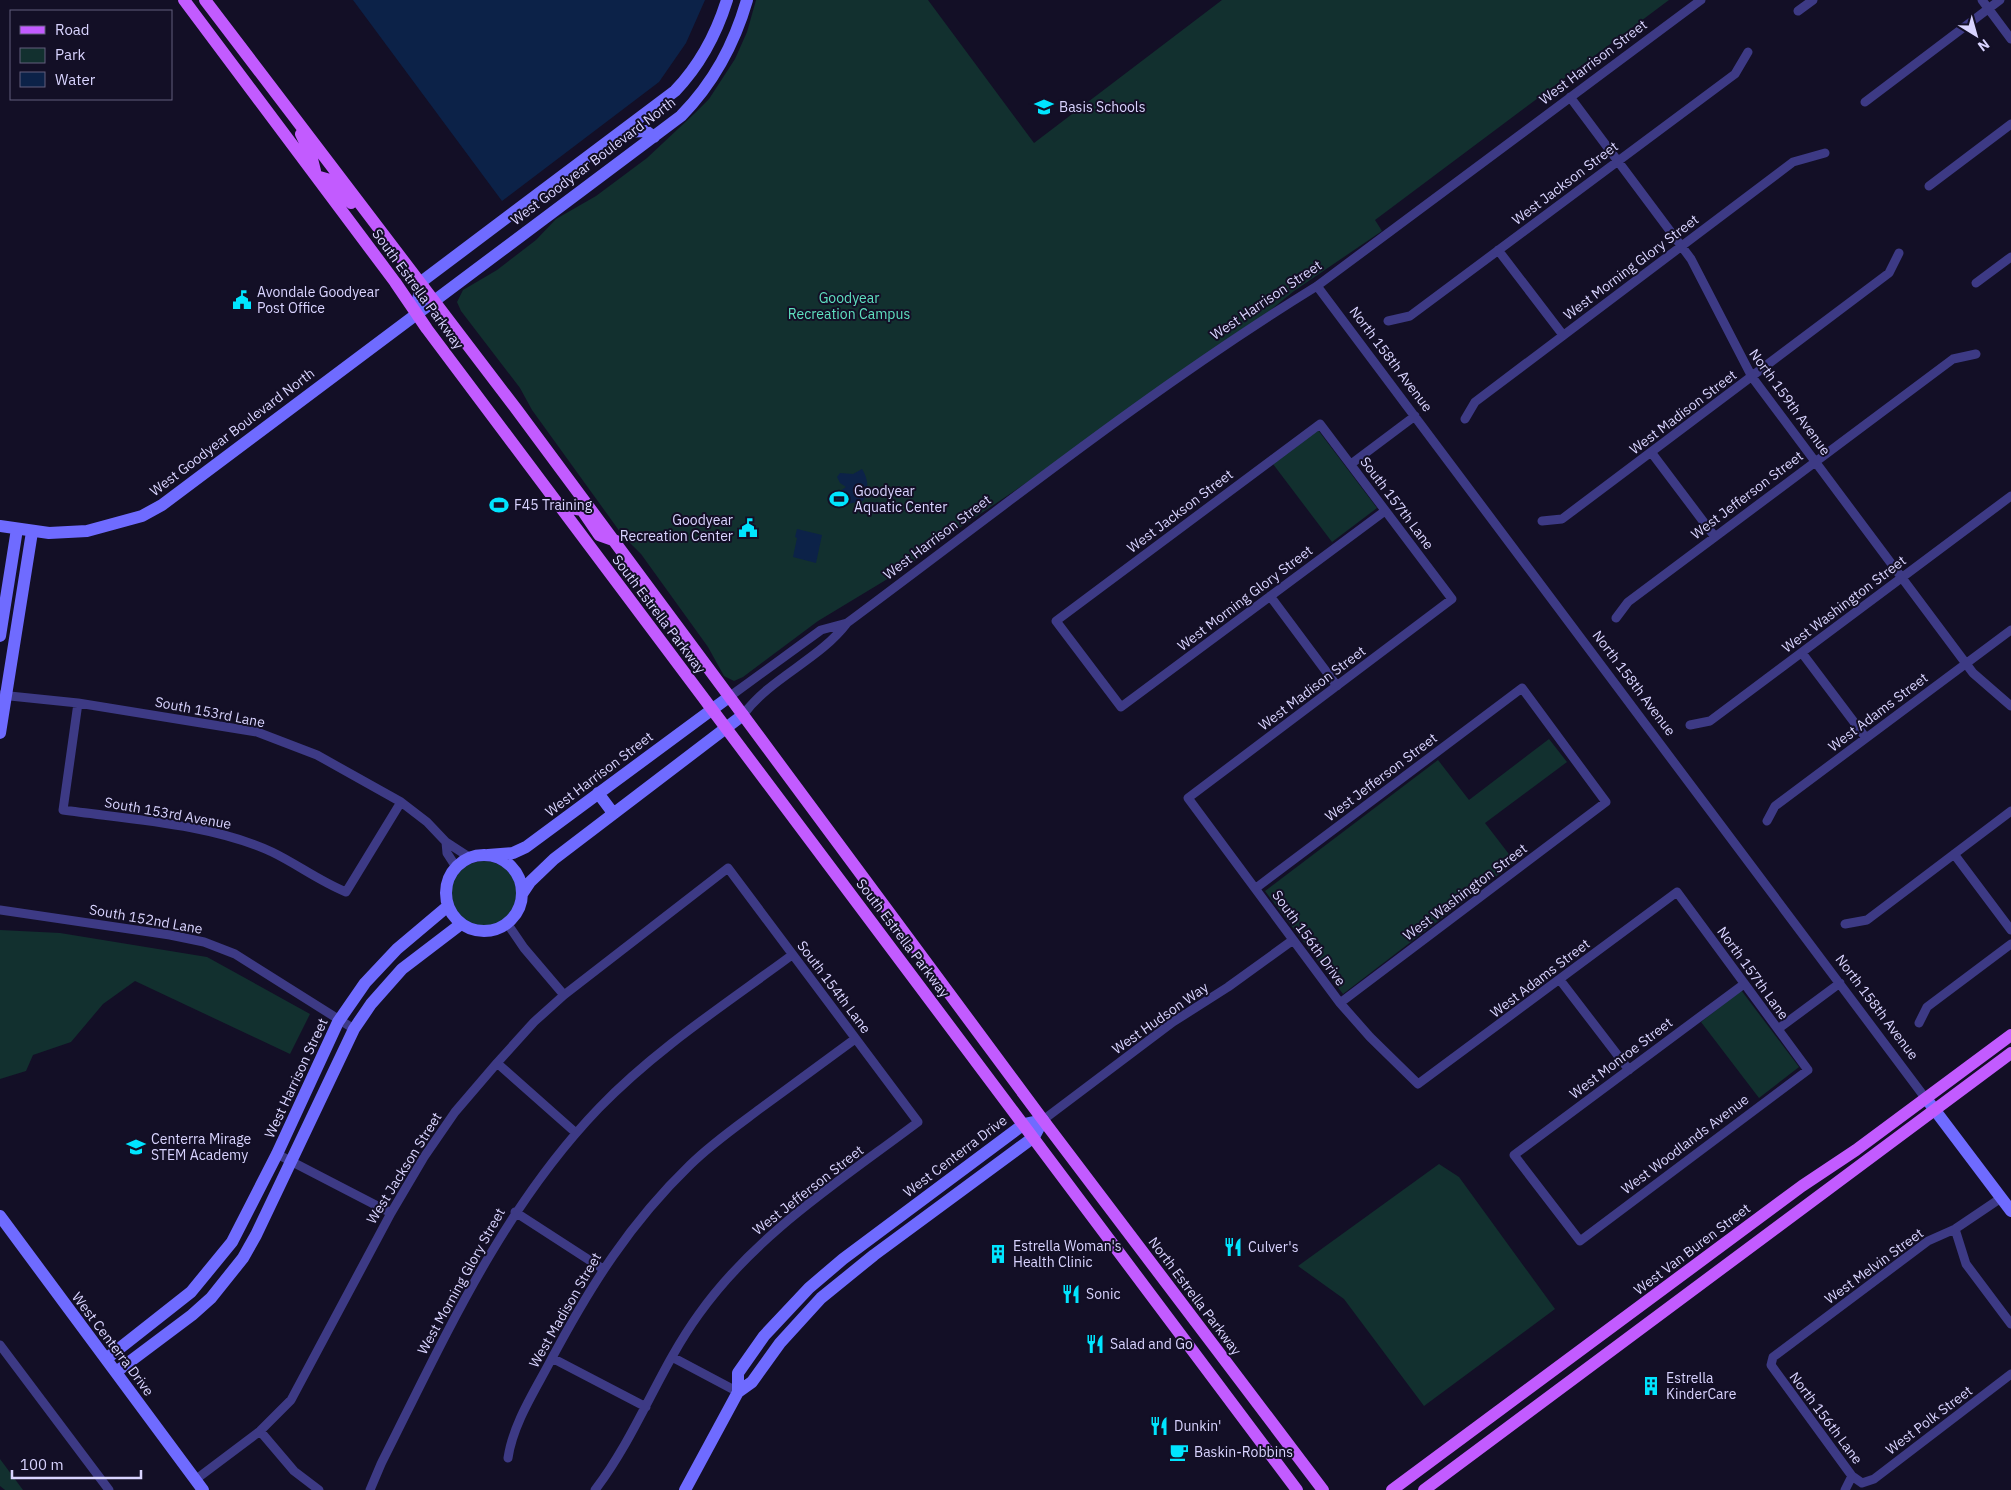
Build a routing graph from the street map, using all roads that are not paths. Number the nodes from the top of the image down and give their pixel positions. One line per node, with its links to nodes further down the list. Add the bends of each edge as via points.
1 (184, 0): 21 (main road, South Estrella Parkway)
2 (205, 0): 15 (main road, South Estrella Parkway)
3 (727, 0): 17 (street, West Goodyear Boulevard North, via 718,28 693,71 668,97)
4 (747, 0): 18 (street, West Goodyear Boulevard North, via 740,26 717,72 681,116)
5 (1701, 0): 13 (street, West Harrison Street)
6 (1813, 0): 10 (street)
7 (1982, 0): 9 (street)
8 (2000, 0): 9 (street)
9 (1988, 9): 11 (street); 14 (street)
10 (1798, 11)
11 (2011, 39)
12 (1748, 52): 20 (street, West Jackson Street, via 1735,74)
13 (1570, 97): 20 (street, North 159th Avenue); 30 (street, West Harrison Street)
14 (1865, 102)
15 (287, 107): 21 (main road, via 311,154); 23 (main road, South Estrella Parkway)
16 (2011, 124): 22 (street)
17 (621, 132): 18 (street, via 646,132); 28 (street, West Goodyear Boulevard North)
18 (654, 137): 31 (street, West Goodyear Boulevard North)
19 (1825, 153): 24 (street, West Morning Glory Street, via 1793,162)
20 (1618, 161): 24 (street, North 159th Avenue); 25 (street, West Jackson Street)
21 (316, 176): 23 (main road, via 330,180 358,211); 32 (main road, South Estrella Parkway)
22 (1929, 186)
23 (373, 219): 28 (main road, South Estrella Parkway)
24 (1681, 246): 34 (street, West Morning Glory Street); 36 (street, North 159th Avenue, via 1699,273)
25 (1498, 250): 33 (street, West Jackson Street, via 1410,316); 34 (street)
26 (1899, 253): 36 (street, West Madison Street, via 1889,273)
27 (2011, 257): 29 (street)
28 (421, 282): 31 (main road, South Estrella Parkway); 32 (street)
29 (1976, 283)
30 (1317, 286): 37 (street, North 158th Avenue); 56 (street, West Harrison Street, via 1260,321 1144,402)
31 (434, 300): 32 (street, West Goodyear Boulevard North); 51 (main road, South Estrella Parkway)
32 (416, 313): 44 (main road, South Estrella Parkway); 49 (street, West Goodyear Boulevard North, via 162,505 142,516 86,531)
33 (1388, 321)
34 (1563, 335): 38 (street, West Morning Glory Street, via 1475,402)
35 (1976, 354): 41 (street, West Jefferson Street, via 1953,360)
36 (1752, 377): 40 (street, West Madison Street); 41 (street, North 159th Avenue)
37 (1414, 416): 42 (street); 99 (street, North 158th Avenue)
38 (1465, 419)
39 (1320, 424): 42 (street, South 157th Lane); 67 (street, West Jackson Street, via 1056,621)
40 (1652, 452): 46 (street, West Madison Street, via 1562,519); 50 (street)
41 (1815, 462): 50 (street, West Jefferson Street); 52 (street, North 159th Avenue)
42 (1351, 464): 45 (street, South 157th Lane)
43 (2011, 496): 52 (street, West Washington Street)
44 (561, 506): 51 (main road, via 582,510 599,534); 68 (main road, South Estrella Parkway)
45 (1385, 511): 53 (street, West Morning Glory Street); 54 (street, South 157th Lane)
46 (1542, 521)
47 (0, 526): 48 (street, West Goodyear Boulevard North)
48 (17, 529): 49 (street, West Goodyear Boulevard North); 58 (street)
49 (32, 532): 63 (street)
50 (1715, 536): 55 (street, West Jefferson Street, via 1628,602)
51 (616, 541): 64 (main road, South Estrella Parkway)
52 (1902, 579): 59 (street, West Washington Street); 60 (street, North 159th Avenue)
53 (1270, 596): 61 (street); 67 (street, West Morning Glory Street)
54 (1452, 599): 61 (street, West Madison Street)
55 (1616, 618)
56 (847, 623): 64 (street, West Harrison Street, via 821,630); 69 (street, West Harrison Street, via 836,637 755,698)
57 (2011, 630): 60 (street, West Adams Street)
58 (0, 636)
59 (1802, 653): 70 (street, West Washington Street, via 1710,721); 73 (street)
60 (1966, 664): 66 (street, North 159th Avenue); 73 (street, West Adams Street)
61 (1337, 686): 75 (street, West Madison Street)
62 (1522, 688): 86 (street, West Jefferson Street); 102 (street, West Washington Street, via 1606,802)
63 (3, 695): 65 (street, South 153rd Lane); 72 (street)
64 (729, 697): 68 (street, West Harrison Street); 69 (main road, South Estrella Parkway)
65 (78, 704): 76 (street, South 153rd Lane, via 256,732 316,755); 76 (street, South 153rd Avenue, via 63,810 190,829 242,841 272,852 346,892)
66 (2011, 706)
67 (1121, 707)
68 (712, 709): 71 (main road, South Estrella Parkway); 74 (street, West Harrison Street)
69 (743, 715): 71 (street, West Harrison Street); 116 (main road, South Estrella Parkway)
70 (1690, 725)
71 (727, 728): 78 (street, West Harrison Street); 118 (main road, South Estrella Parkway)
72 (0, 733)
73 (1866, 738): 79 (street, West Adams Street, via 1775,806)
74 (598, 792): 78 (street); 82 (street, West Harrison Street, via 526,846 513,853)
75 (1188, 798): 86 (street, South 156th Drive)
76 (401, 802): 80 (street, South 153rd Lane)
77 (2011, 812): 81 (street)
78 (613, 813): 88 (street, West Harrison Street, via 541,870)
79 (1766, 821)
80 (446, 842): 83 (street, South 153rd Lane); 84 (street, South 153rd Lane, via 447,853)
81 (1954, 854): 93 (street, via 1868,920); 94 (street)
82 (488, 855): 83 (street); 88 (street, via 499,858 512,868)
83 (469, 857): 84 (street)
84 (456, 867): 89 (street, via 447,882)
85 (728, 868): 97 (street, South 154th Lane); 101 (street, West Jackson Street)
86 (1256, 888): 95 (street, South 156th Drive)
87 (1676, 892): 98 (street, West Adams Street); 100 (street, North 157th Lane)
88 (522, 894): 91 (street, via 520,905)
89 (448, 906): 92 (street); 103 (street, West Harrison Street, via 397,949 365,983)
90 (0, 910): 103 (street, South 152nd Lane, via 204,942 235,954)
91 (507, 923): 92 (street, via 484,931); 101 (street)
92 (461, 924): 105 (street, via 402,969)
93 (1845, 924)
94 (2011, 930)
95 (1293, 940): 102 (street, South 156th Drive); 116 (street, West Hudson Way, via 1173,1022)
96 (2011, 944): 104 (street, via 1927,1007)
97 (792, 955): 108 (street, South 154th Lane); 119 (street, West Morning Glory Street, via 633,1075)
98 (1560, 980): 111 (street); 113 (street, West Adams Street)
99 (1840, 983): 106 (street); 114 (street, North 158th Avenue)
100 (1744, 984): 106 (street, North 157th Lane); 111 (street, West Monroe Street)
101 (564, 995): 110 (street, West Jackson Street)
102 (1340, 1003): 113 (street, South 156th Drive)
103 (340, 1019): 105 (street, South 152nd Lane); 121 (street, West Harrison Street)
104 (1919, 1023)
105 (354, 1029): 122 (street)
106 (1778, 1030): 112 (street, North 157th Lane)
107 (2011, 1035): 114 (main road, West Van Buren Street)
108 (855, 1039): 117 (street, South 154th Lane); 130 (street, West Madison Street, via 691,1163 658,1197)
109 (2011, 1053): 115 (main road)
110 (497, 1063): 119 (street); 126 (street, West Jackson Street, via 455,1112)
111 (1629, 1070): 129 (street, West Monroe Street, via 1514,1155)
112 (1808, 1070): 129 (street, West Woodlands Avenue)
113 (1418, 1084)
114 (1926, 1099): 115 (street); 143 (main road, West Van Buren Street, via 1802,1186)
115 (1935, 1110): 123 (street); 144 (main road)
116 (1043, 1120): 118 (street, West Centerra Drive); 120 (street, West Centerra Drive); 134 (main road, North Estrella Parkway)
117 (918, 1122): 137 (street, West Jefferson Street, via 799,1211 759,1246 698,1314)
118 (1024, 1124): 120 (main road); 131 (street, West Centerra Drive, via 836,1264)
119 (576, 1133): 125 (street, West Morning Glory Street)
120 (1034, 1137): 132 (street, West Centerra Drive, via 867,1260); 135 (main road)
121 (277, 1154): 122 (street); 139 (street, West Harrison Street, via 232,1242 200,1283)
122 (292, 1160): 126 (street); 141 (street, via 256,1235 228,1278 192,1315)
123 (2001, 1198): 124 (street); 128 (street, West Melvin Street)
124 (2011, 1211)
125 (514, 1212): 130 (street); 156 (street, West Morning Glory Street, via 470,1288)
126 (391, 1213): 147 (street, West Jackson Street, via 291,1400)
127 (0, 1216): 139 (street, West Centerra Drive)
128 (1955, 1229): 133 (street, via 1966,1264); 140 (street, West Melvin Street, via 1928,1241 1902,1260 1773,1357)
129 (1580, 1241)
130 (603, 1269): 138 (street, West Madison Street)
131 (798, 1298): 132 (street); 145 (street, West Centerra Drive, via 764,1336 738,1373)
132 (810, 1310): 145 (street, West Centerra Drive, via 780,1342 752,1382)
133 (2011, 1324)
134 (1200, 1327): 135 (main road); 159 (main road, North Estrella Parkway)
135 (1184, 1339): 158 (main road)
136 (0, 1345): 154 (street)
137 (672, 1357): 145 (street); 146 (street, West Jefferson Street)
138 (552, 1358): 146 (street); 148 (street, West Madison Street, via 510,1443)
139 (106, 1359): 141 (street, West Centerra Drive)
140 (1772, 1365): 149 (street, North 156th Lane)
141 (116, 1372): 152 (street, West Centerra Drive)
142 (2011, 1374): 150 (street, West Polk Street)
143 (1545, 1376): 144 (main road); 160 (main road, West Van Buren Street)
144 (1557, 1391): 161 (main road)
145 (738, 1392): 153 (street, West Centerra Drive)
146 (646, 1408): 157 (street, West Jefferson Street, via 617,1461)
147 (260, 1431): 152 (street, West Jackson Street); 155 (street, via 294,1471)
148 (508, 1458)
149 (1852, 1476): 151 (street, North 156th Lane); 162 (street)
150 (1874, 1479): 151 (street, West Polk Street); 163 (street)
151 (1862, 1483)
152 (199, 1485)
153 (687, 1489)
154 (109, 1490)
155 (319, 1490)
156 (370, 1490)
157 (596, 1490)
158 (1296, 1490)
159 (1323, 1490)
160 (1392, 1490)
161 (1424, 1490)
162 (1845, 1490)
163 (1874, 1490)

